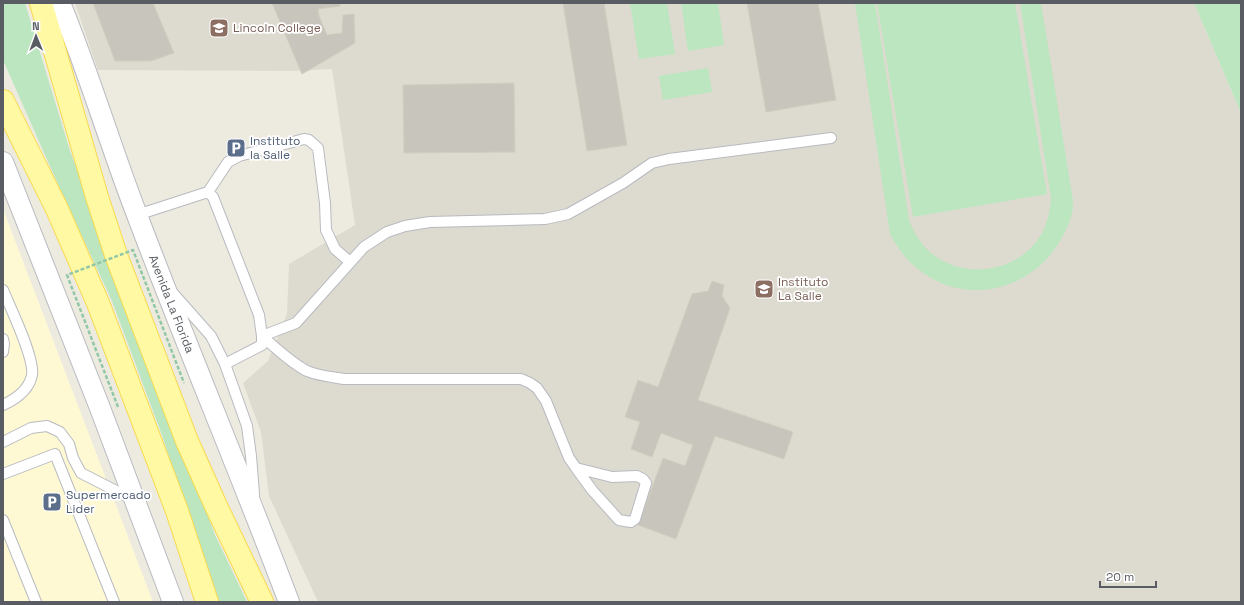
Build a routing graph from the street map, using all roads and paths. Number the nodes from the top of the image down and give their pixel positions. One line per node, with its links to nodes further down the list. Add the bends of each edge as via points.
1 (41, 3): 28 (main road, via 99,203 124,276 202,476)
2 (60, 3): 7 (street, Avenida La Florida)
3 (3, 101): 27 (main road, via 57,209 98,303 172,496)
4 (832, 138): 8 (lane, via 652,163 623,183 568,214 545,219 437,222 405,226 387,232 364,246)
5 (3, 162): 21 (street)
6 (208, 192): 7 (lane); 8 (lane, via 228,162 239,156 304,139 309,140 318,148 326,230 335,249); 11 (lane, via 213,197 259,315)
7 (137, 215): 9 (street, Avenida La Florida)
8 (350, 262): 11 (lane, via 296,323)
9 (163, 282): 14 (lane, via 207,331); 23 (street, Avenida La Florida)
10 (3, 290): 16 (lane, via 29,352 32,374 22,393)
11 (262, 336): 14 (lane, via 262,345); 19 (lane, via 307,371 344,379 521,379 537,388 546,401 569,458)
12 (3, 339): 13 (lane)
13 (3, 352)
14 (225, 364): 23 (lane, via 247,426)
15 (184, 383): 17 (path, bridge, via 133,250 67,275)
16 (3, 405)
17 (118, 407)
18 (3, 442): 21 (lane, via 32,428 47,426 60,432 69,444 81,473)
19 (576, 468): 19 (lane, via 619,520 631,522 635,519 646,483 643,479 637,476 612,477)
20 (3, 474): 25 (lane, via 55,454)
21 (135, 500): 26 (street)
22 (3, 520): 24 (lane)
23 (258, 522): 29 (street, Avenida La Florida)
24 (36, 602)
25 (114, 602)
26 (173, 602)
27 (207, 602)
28 (262, 602)
29 (289, 602)

